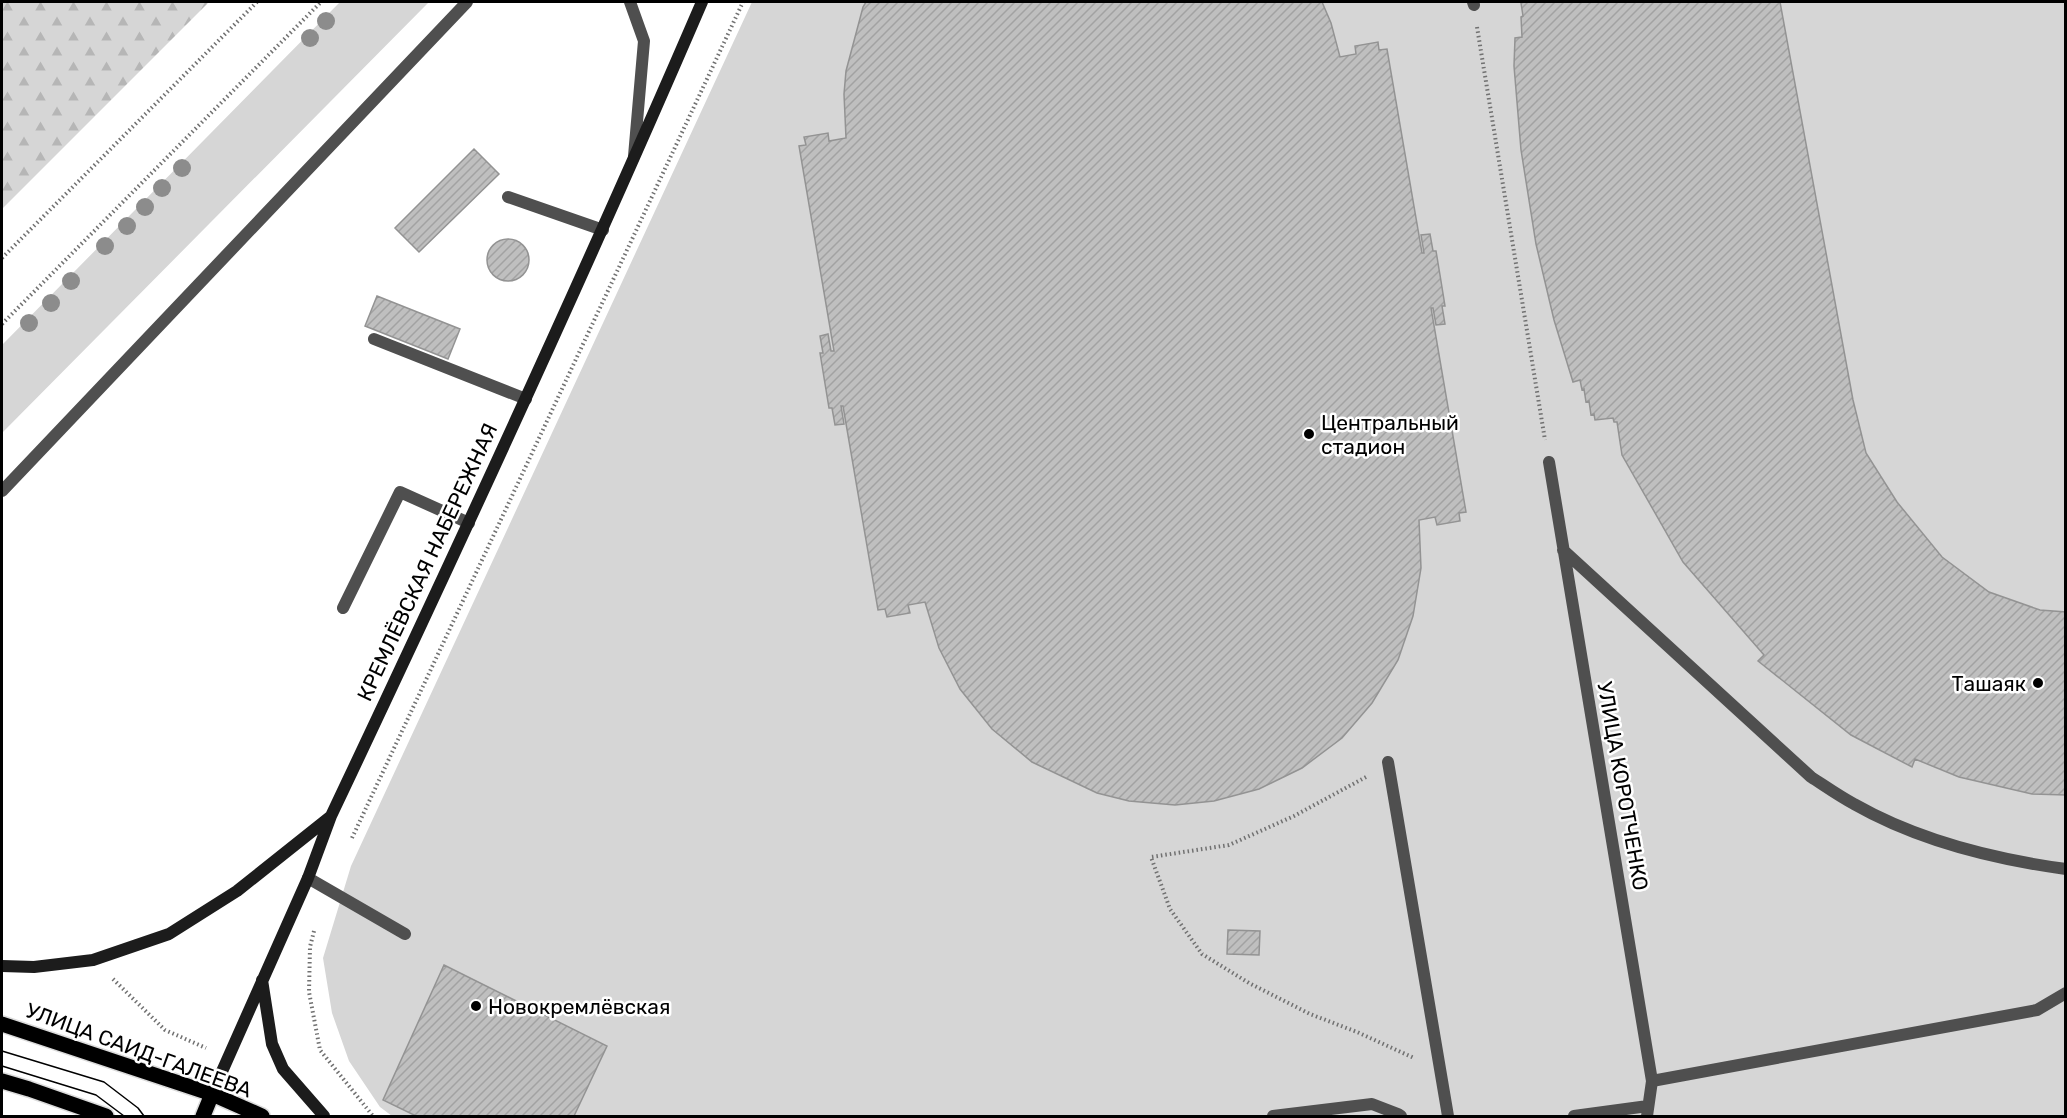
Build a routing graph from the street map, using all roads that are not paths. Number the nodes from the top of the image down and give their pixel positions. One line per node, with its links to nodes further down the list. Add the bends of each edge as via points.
1 (467, 2): 12 (street)
2 (630, 2): 6 (street, via 644,41)
3 (695, 2): 5 (main road, КРЕМЛЁВСКАЯ НАБЕРЕЖНАЯ)
4 (702, 2): 5 (main road, КРЕМЛЁВСКАЯ НАБЕРЕЖНАЯ)
5 (691, 26): 6 (main road, КРЕМЛЁВСКАЯ НАБЕРЕЖНАЯ)
6 (633, 163): 8 (main road, КРЕМЛЁВСКАЯ НАБЕРЕЖНАЯ)
7 (508, 197): 8 (street)
8 (603, 230): 10 (main road, КРЕМЛЁВСКАЯ НАБЕРЕЖНАЯ)
9 (374, 339): 10 (street)
10 (526, 399): 13 (main road, КРЕМЛЁВСКАЯ НАБЕРЕЖНАЯ)
11 (1549, 462): 14 (street, УЛИЦА КОРОТЧЕНКО)
12 (2, 491)
13 (469, 523): 15 (street, via 399,492); 17 (main road, КРЕМЛЁВСКАЯ НАБЕРЕЖНАЯ)
14 (1563, 550): 18 (street, via 1811,777 1845,799 1897,826 1951,846); 25 (street, УЛИЦА КОРОТЧЕНКО)
15 (343, 608)
16 (1388, 762): 35 (street)
17 (332, 816): 19 (main road, КРЕМЛЁВСКАЯ НАБЕРЕЖНАЯ); 21 (main road, via 237,891 169,934 93,960 34,967)
18 (2066, 869)
19 (308, 878): 20 (street); 22 (main road, КРЕМЛЁВСКАЯ НАБЕРЕЖНАЯ)
20 (405, 934)
21 (2, 966)
22 (262, 979): 27 (main road, КРЕМЛЁВСКАЯ НАБЕРЕЖНАЯ); 32 (main road, via 272,1044 283,1069)
23 (2066, 993): 25 (street, via 2037,1010)
24 (2, 1024): 27 (main road, УЛИЦА САИД-ГАЛЕЕВА)
25 (1653, 1081): 28 (street, УЛИЦА КОРОТЧЕНКО)
26 (2, 1082): 29 (main road)
27 (212, 1094): 30 (main road, КРЕМЛЁВСКАЯ НАБЕРЕЖНАЯ); 31 (main road, УЛИЦА САИД-ГАЛЕЕВА)
28 (1647, 1111): 36 (street)
29 (106, 1116)
30 (203, 1116)
31 (262, 1116)
32 (324, 1116)
33 (1273, 1116): 34 (street, via 1372,1104)
34 (1401, 1116)
35 (1448, 1116)
36 (1574, 1116)

